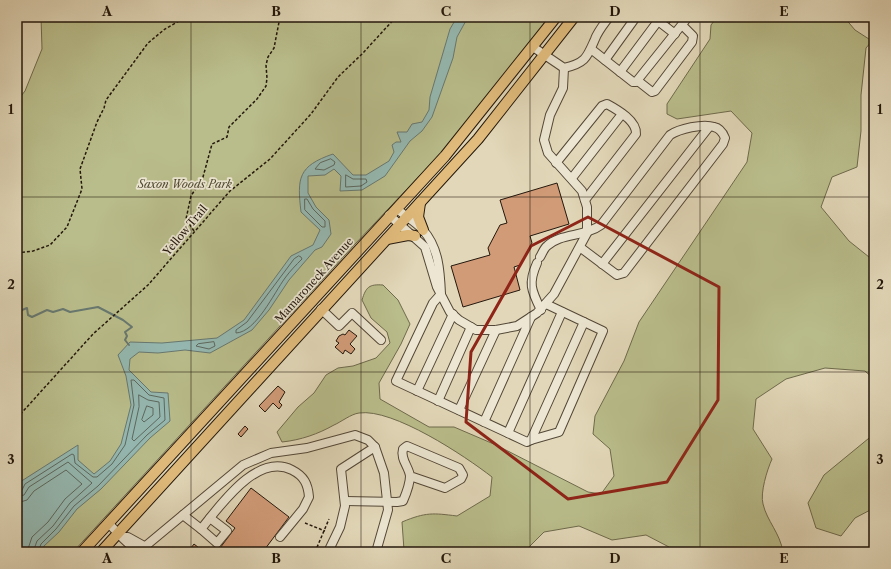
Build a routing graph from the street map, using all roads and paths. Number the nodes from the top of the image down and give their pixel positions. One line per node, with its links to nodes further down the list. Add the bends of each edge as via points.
1 (186, 17): 32 (path, via 165,28 148,43 106,100 80,169 82,190 67,227 50,245)
2 (280, 17): 27 (path, via 274,48 266,65 267,78 262,94 229,127 227,137 212,144 204,177 191,196 186,219)
3 (396, 17): 27 (path, Yellow Trail, via 338,77 311,114 270,159 230,190)
4 (556, 17): 12 (main road, Mamaroneck Avenue)
5 (574, 17): 14 (main road)
6 (609, 17): 13 (street)
7 (636, 17): 15 (street)
8 (688, 17): 10 (street)
9 (655, 19): 11 (street); 17 (street)
10 (682, 25): 11 (street); 18 (street, via 693,36 692,42 655,91 652,92)
11 (675, 34): 18 (street)
12 (533, 47): 14 (street); 25 (main road, Mamaroneck Avenue, via 445,156)
13 (591, 49): 15 (street); 16 (street, via 583,60)
14 (544, 55): 16 (street); 24 (main road, via 478,139)
15 (605, 60): 17 (street)
16 (564, 68): 21 (street, via 563,88 550,115 544,140 548,153)
17 (620, 72): 18 (street, via 633,82)
18 (638, 81)
19 (622, 114): 21 (street, via 608,104 602,106); 22 (street); 23 (street, via 633,122 636,134)
20 (708, 127): 29 (street, via 677,130 670,135 601,225); 33 (street); 33 (street, via 713,126 722,132 725,138 723,144 628,268 621,275 617,275)
21 (556, 163): 22 (street)
22 (572, 178): 23 (street)
23 (585, 200): 29 (street)
24 (420, 203): 26 (main road); 28 (main road)
25 (393, 212): 26 (street); 44 (main road, Mamaroneck Avenue)
26 (403, 221): 28 (street); 30 (main road)
27 (194, 231): 49 (path, Yellow Trail, via 148,285 109,319)
28 (419, 233): 30 (main road); 34 (street, via 428,254 434,281)
29 (587, 233): 31 (street); 35 (street, via 557,240 546,246 531,283 532,293)
30 (387, 239): 36 (main road)
31 (581, 248): 33 (street); 35 (street)
32 (17, 253)
33 (602, 264)
34 (441, 294): 38 (street, via 444,303); 45 (street, via 433,303 396,381)
35 (544, 307): 37 (street); 39 (street)
36 (321, 310): 43 (street, via 338,326 352,313); 46 (main road)
37 (562, 312): 40 (street); 51 (street)
38 (453, 314): 41 (street); 45 (street)
39 (531, 317): 42 (street, via 517,326); 50 (street)
40 (584, 322): 52 (street); 52 (street, via 603,331 559,432)
41 (471, 328): 42 (street); 47 (street)
42 (496, 330): 48 (street)
43 (381, 340)
44 (235, 383): 46 (street); 62 (main road, Mamaroneck Avenue)
45 (417, 391): 47 (street)
46 (246, 394): 66 (main road)
47 (438, 401): 48 (street)
48 (459, 410): 50 (street)
49 (17, 418)
50 (484, 422): 51 (street)
51 (508, 433): 52 (street, via 527,442)
52 (531, 440)
53 (375, 447): 55 (street, via 368,440 355,435 315,447 271,453 243,465); 57 (street, via 341,469); 58 (street, via 384,473)
54 (410, 476): 54 (street, via 402,454 407,446 459,468 463,475 462,479 445,488); 58 (street, via 403,501)
55 (221, 483): 56 (street); 59 (street)
56 (232, 493): 60 (street); 67 (street, via 244,479 257,472 272,468 289,469 299,474 305,480 309,497 303,509)
57 (345, 501): 58 (street); 72 (street, via 340,527)
58 (387, 502): 73 (street, via 388,510)
59 (183, 515): 64 (street); 68 (street)
60 (210, 518): 64 (street); 64 (street, via 227,531 218,543)
61 (329, 519): 65 (path)
62 (108, 523): 66 (street); 69 (main road, Mamaroneck Avenue)
63 (305, 523): 65 (path)
64 (201, 529)
65 (325, 531): 71 (path)
66 (121, 535): 68 (street); 70 (main road)
67 (280, 537)
68 (146, 550)
69 (82, 552)
70 (101, 552)
71 (315, 552)
72 (328, 552)
73 (376, 552)

